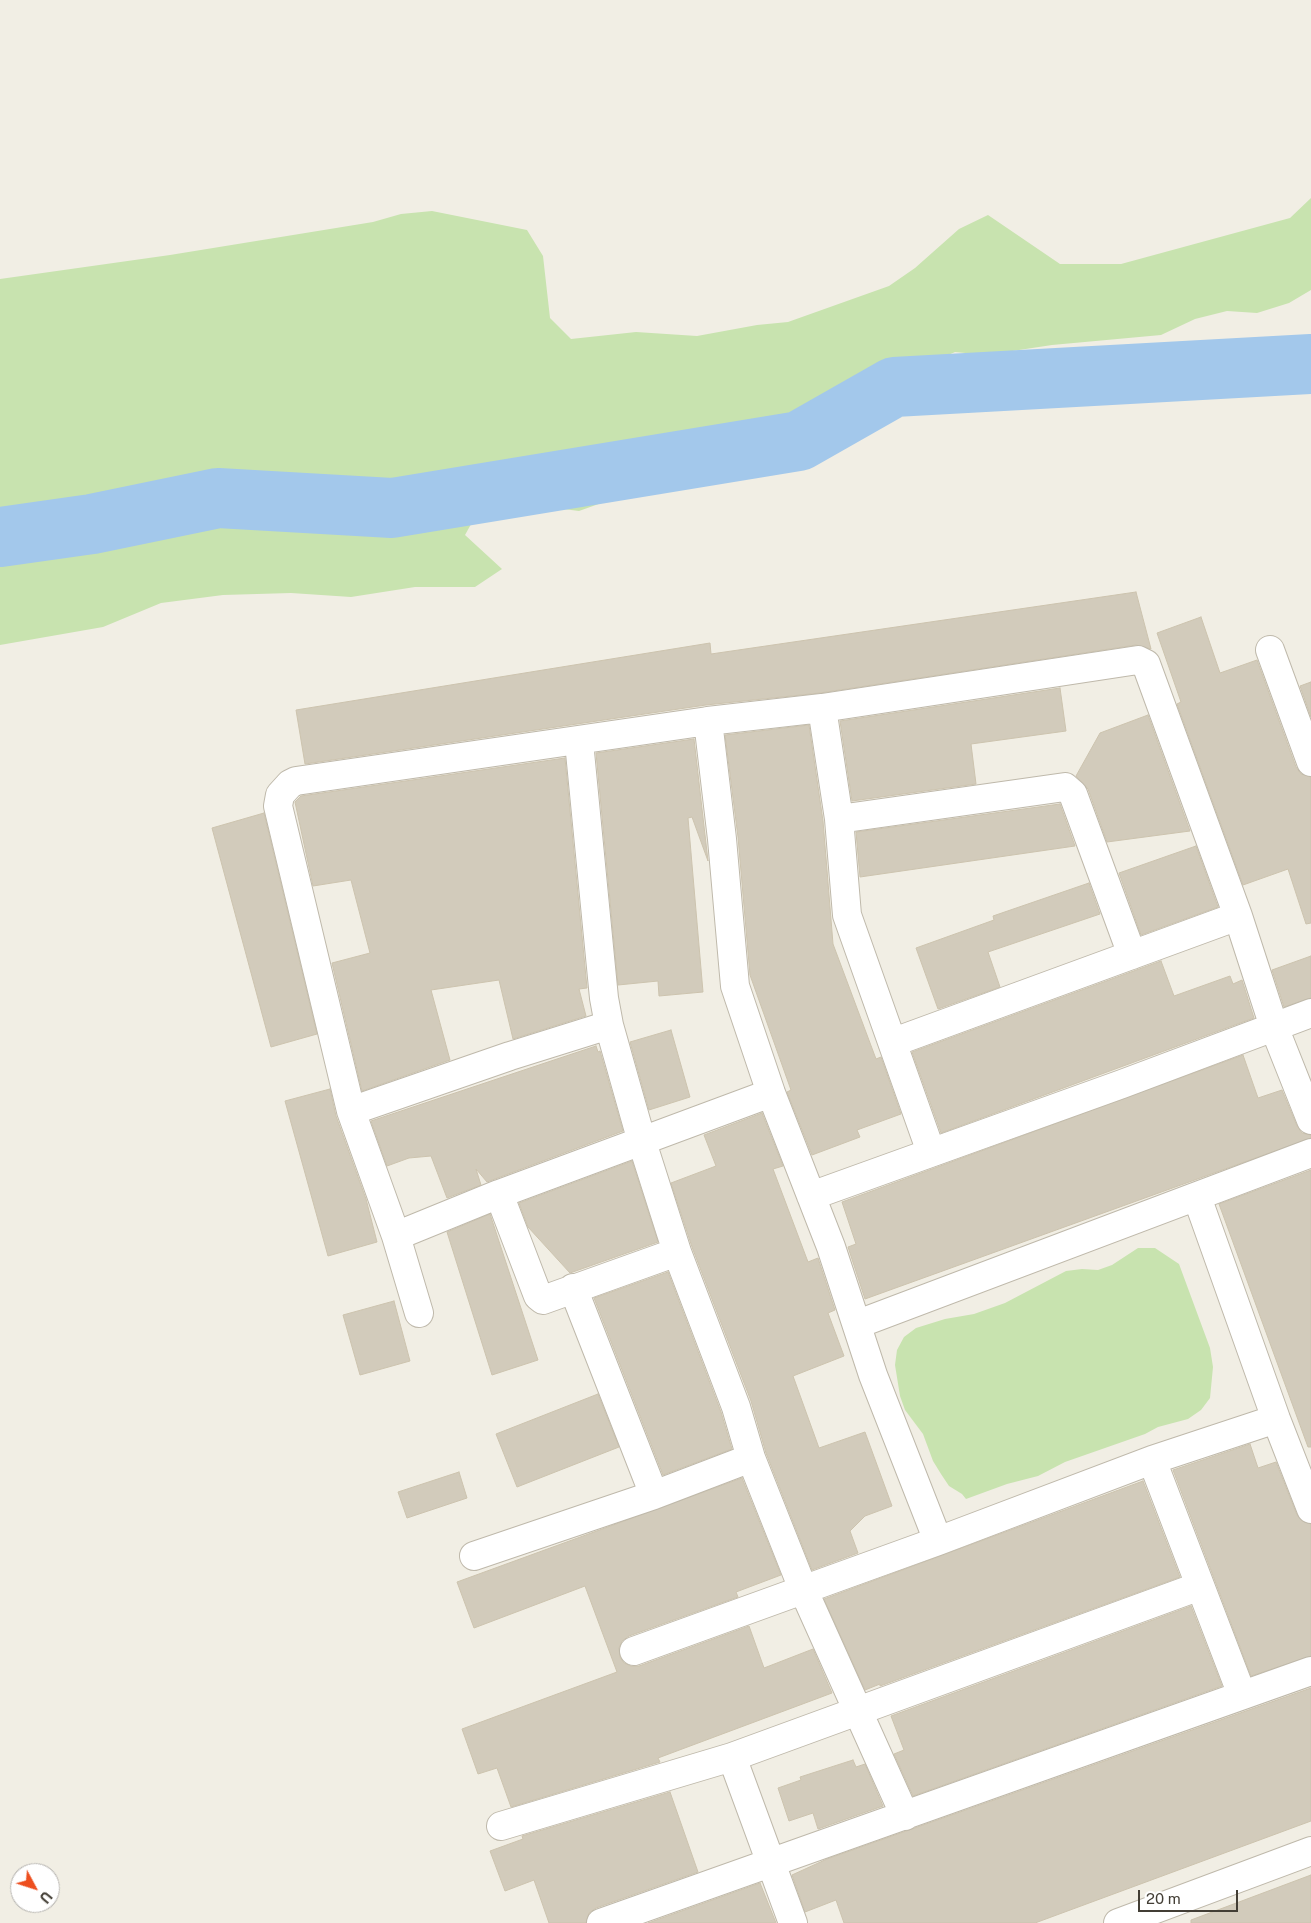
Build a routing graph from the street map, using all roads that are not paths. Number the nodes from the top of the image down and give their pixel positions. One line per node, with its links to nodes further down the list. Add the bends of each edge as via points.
1 (1270, 650): 5 (street)
2 (822, 708): 3 (street); 6 (street); 7 (street, via 1142,661 1149,668)
3 (708, 722): 4 (street); 13 (street, via 735,986)
4 (580, 742): 10 (street); 14 (street, via 296,781 280,795 278,806)
5 (1311, 762)
6 (839, 819): 8 (street, via 1065,787 1073,794); 12 (street, via 847,915)
7 (1238, 916): 8 (street); 11 (street)
8 (1132, 955): 12 (street)
9 (1311, 1013): 11 (street)
10 (609, 1025): 14 (street); 16 (street)
11 (1274, 1028): 15 (street); 17 (street)
12 (894, 1042): 17 (street)
13 (771, 1094): 16 (street); 20 (street)
14 (352, 1111): 22 (street)
15 (1311, 1120)
16 (642, 1142): 19 (street); 23 (street)
17 (931, 1152): 20 (street)
18 (1311, 1153): 21 (street)
19 (499, 1194): 22 (street); 24 (street, via 538,1296 548,1299)
20 (810, 1196): 26 (street)
21 (1197, 1197): 26 (street); 27 (street)
22 (396, 1236): 25 (street)
23 (677, 1252): 24 (street); 28 (street, via 736,1407)
24 (573, 1288): 30 (street)
25 (419, 1313)
26 (858, 1324): 32 (street, via 873,1375)
27 (1276, 1420): 29 (street); 31 (street)
28 (751, 1458): 30 (street); 35 (street)
29 (1152, 1460): 32 (street); 34 (street)
30 (654, 1495): 33 (street)
31 (1311, 1509)
32 (938, 1541): 35 (street)
33 (474, 1556)
34 (1200, 1586): 38 (street); 39 (street)
35 (803, 1589): 36 (street); 39 (street)
36 (634, 1651)
37 (1311, 1670): 38 (street)
38 (1242, 1695): 41 (street)
39 (858, 1711): 40 (street); 41 (street)
40 (732, 1756): 42 (street); 44 (street)
41 (905, 1816): 44 (street)
42 (501, 1826)
43 (1311, 1851): 47 (street)
44 (771, 1861): 45 (street); 46 (street)
45 (600, 1923)
46 (793, 1923)
47 (1118, 1923)

